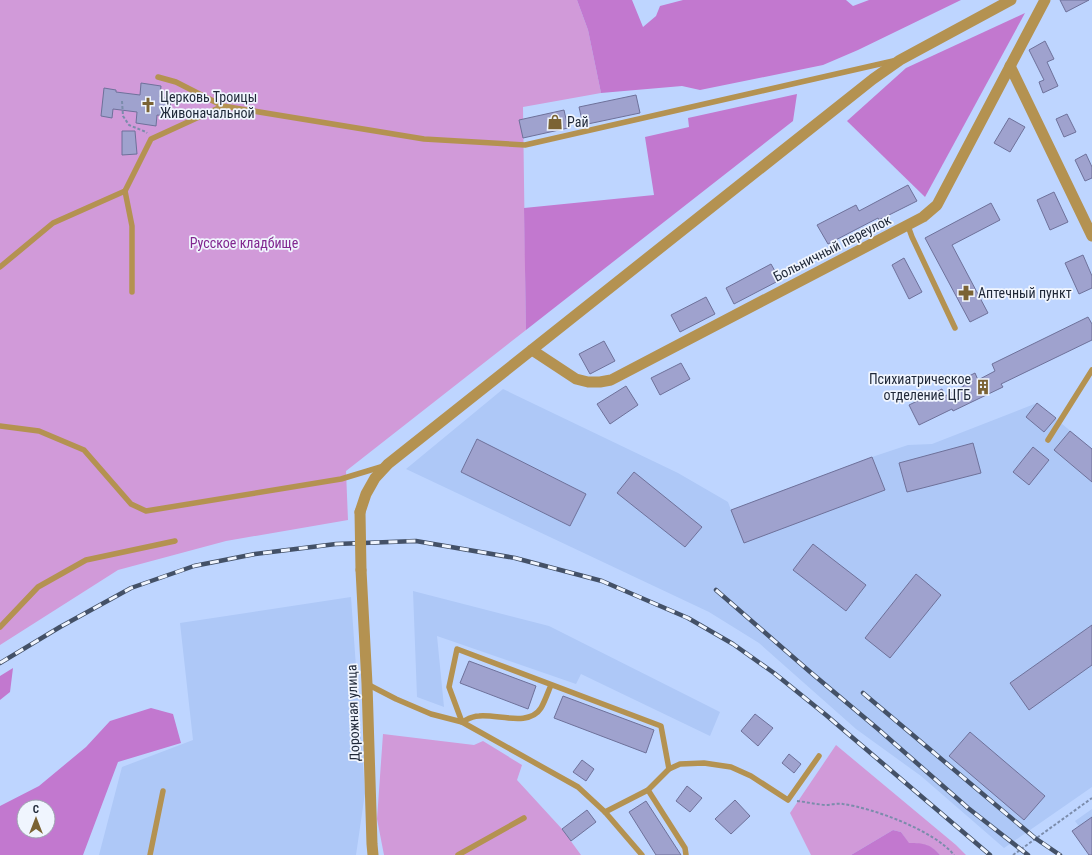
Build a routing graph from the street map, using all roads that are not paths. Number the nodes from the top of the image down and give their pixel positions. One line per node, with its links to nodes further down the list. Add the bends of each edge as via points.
1 (1011, 0): 3 (street, Дорожная улица)
2 (1045, 0): 4 (street, Больничный переулок)
3 (900, 60): 6 (lane, via 525,145 424,139); 13 (street, Дорожная улица)
4 (1010, 66): 8 (street, Больничный переулок, via 937,205); 9 (street)
5 (158, 77): 6 (lane, via 176,82)
6 (223, 106): 7 (lane, via 151,139)
7 (125, 191): 10 (lane, via 53,223); 11 (lane, via 132,226)
8 (908, 226): 12 (lane); 13 (street, Больничный переулок, via 611,380 588,382 576,379)
9 (1092, 236)
10 (0, 266)
11 (132, 292)
12 (955, 328)
13 (532, 350): 17 (street, Дорожная улица)
14 (1092, 370): 16 (lane)
15 (0, 426): 17 (lane, via 39,431 84,450 131,504 146,511 341,479)
16 (1048, 440)
17 (388, 464): 20 (street, Дорожная улица, bridge, via 372,483 360,512)
18 (175, 541): 19 (lane, via 86,560 38,587)
19 (0, 627)
20 (367, 684): 22 (lane, via 431,714); 30 (street, Дорожная улица)
21 (551, 685): 22 (lane, via 541,709 532,717 481,715); 22 (lane, via 457,649 449,687); 24 (lane, via 661,726)
22 (462, 722): 27 (lane, via 578,787)
23 (819, 756): 24 (lane, via 788,800 751,776 731,767 704,762 680,764)
24 (669, 769): 25 (lane)
25 (648, 790): 27 (lane); 33 (lane)
26 (163, 791): 29 (lane)
27 (605, 812): 32 (lane)
28 (524, 818): 31 (lane)
29 (150, 855)
30 (374, 855)
31 (458, 855)
32 (642, 855)
33 (686, 855)

